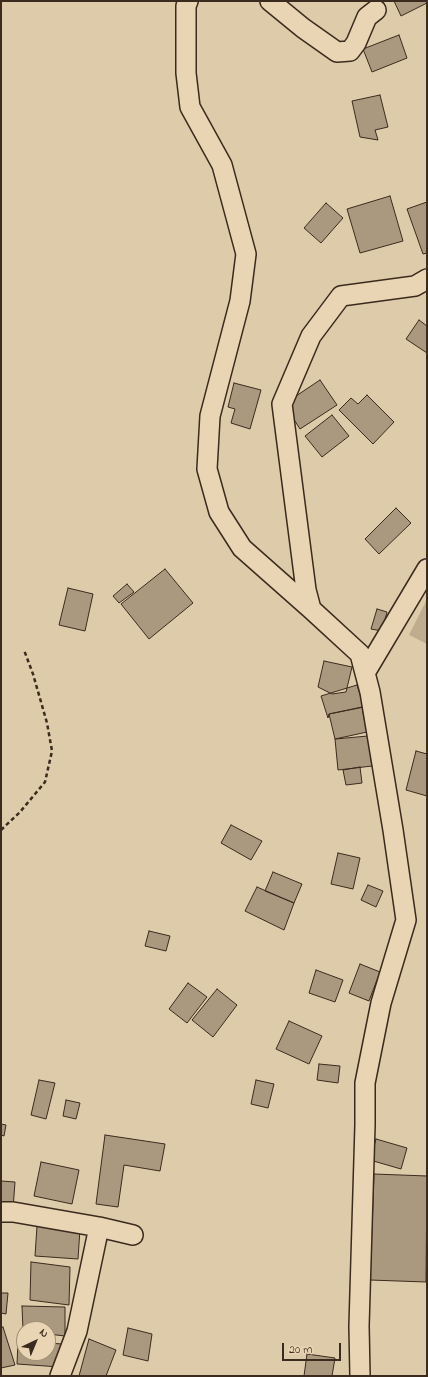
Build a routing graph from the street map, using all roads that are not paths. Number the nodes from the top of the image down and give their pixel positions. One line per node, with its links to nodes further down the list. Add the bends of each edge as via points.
1 (188, 1): 6 (street, via 186,73 190,107 222,165 246,254 240,301 210,416 207,469 219,512 242,548)
2 (270, 1): 3 (street, via 337,52 350,51 367,17)
3 (376, 10)
4 (427, 279): 6 (street, via 415,286 341,296 311,336 282,404 306,590)
5 (427, 569): 7 (street)
6 (311, 609): 7 (street, via 360,654)
7 (365, 673): 12 (street, via 394,830 406,920 381,1003 365,1083)
8 (1, 1212): 9 (street)
9 (99, 1227): 10 (street); 11 (street, via 77,1331)
10 (133, 1235)
11 (60, 1376)
12 (360, 1376)

